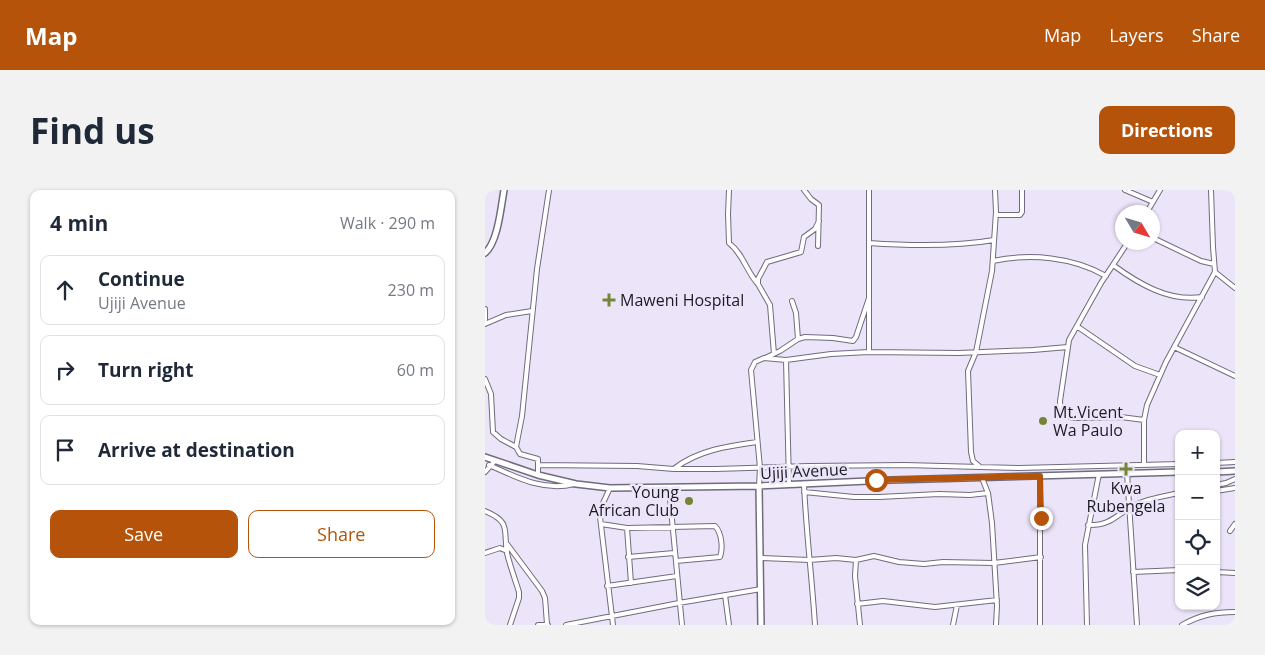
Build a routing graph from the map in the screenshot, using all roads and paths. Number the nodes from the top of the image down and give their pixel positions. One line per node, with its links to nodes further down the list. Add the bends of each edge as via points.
1 (504, 190): 20 (street, via 497,227)
2 (549, 190): 32 (street)
3 (729, 190): 26 (street, via 729,243 740,252)
4 (804, 190): 14 (street, via 819,204)
5 (869, 190): 17 (street)
6 (995, 190): 13 (street)
7 (1022, 190): 13 (street, via 1020,215)
8 (1125, 190): 11 (street)
9 (1160, 190): 11 (street)
10 (1211, 190): 22 (street)
11 (1153, 202): 12 (street)
12 (1151, 205)
13 (996, 215): 15 (street)
14 (819, 221): 18 (street); 26 (street, via 815,229 804,237 801,252 767,262 757,279)
15 (994, 240): 17 (street, via 926,246); 21 (street)
16 (1160, 241): 22 (street)
17 (869, 243): 28 (street)
18 (818, 246)
19 (1123, 250): 23 (street)
20 (486, 251)
21 (993, 261): 25 (street, via 1020,257 1066,261 1092,268); 40 (street)
22 (1214, 264): 24 (street)
23 (1113, 265): 25 (street); 29 (street, via 1169,296)
24 (1215, 272): 27 (street); 29 (street)
25 (1106, 276): 35 (street)
26 (758, 284): 41 (street, via 770,305)
27 (1235, 288)
28 (870, 296): 36 (street, via 853,341 820,337); 39 (street)
29 (1202, 297): 38 (street)
30 (792, 301): 36 (street)
31 (485, 309): 33 (street)
32 (532, 311): 34 (street, via 511,314); 49 (street)
33 (485, 320)
34 (485, 324)
35 (1078, 326): 37 (street); 44 (street, via 1135,366)
36 (798, 339): 41 (street)
37 (1068, 347): 40 (street); 47 (street, via 1059,401 1061,415)
38 (1174, 347): 44 (street); 45 (street)
39 (869, 352): 40 (street); 43 (street)
40 (975, 352): 58 (street, via 968,371 968,392 973,461)
41 (774, 354): 42 (street)
42 (764, 358): 43 (street); 48 (street, via 755,362 751,370)
43 (785, 360): 57 (street)
44 (1160, 375): 47 (street)
45 (1235, 376)
46 (485, 379): 49 (street, via 491,394 493,432)
47 (1144, 420): 54 (street)
48 (757, 442): 59 (street); 60 (street, via 712,450)
49 (516, 447): 56 (street, via 520,454 537,457)
50 (485, 458): 52 (street, Ujiji Avenue)
51 (1235, 462): 53 (street)
52 (489, 463): 62 (street); 67 (street, Ujiji Avenue); 71 (street, via 532,484 551,487)
53 (1220, 463)
54 (1143, 464): 55 (street); 58 (street)
55 (1175, 464)
56 (538, 465): 60 (street); 67 (street)
57 (787, 466): 58 (street); 59 (street); 72 (street)
58 (980, 467)
59 (760, 468): 60 (street); 75 (street)
60 (674, 469)
61 (1235, 471): 64 (street)
62 (485, 472)
63 (1175, 472): 66 (street, Ujiji Avenue)
64 (1220, 472)
65 (1099, 474): 66 (street, Ujiji Avenue); 68 (street, Ujiji Avenue); 87 (street)
66 (1127, 474): 83 (street)
67 (538, 475): 71 (street, Ujiji Avenue)
68 (1040, 476): 69 (street, Ujiji Avenue); 96 (street)
69 (983, 478): 73 (street, Ujiji Avenue); 81 (street)
70 (1235, 479): 74 (street)
71 (576, 484): 76 (street, Ujiji Avenue)
72 (789, 484): 73 (street, Ujiji Avenue); 75 (street, Ujiji Avenue)
73 (804, 484): 80 (street)
74 (1220, 484)
75 (759, 486): 77 (street, Ujiji Avenue); 97 (street)
76 (610, 488): 77 (street, Ujiji Avenue); 85 (street, via 601,511)
77 (669, 488): 89 (street)
78 (1235, 488): 79 (street)
79 (1220, 490)
80 (804, 492): 81 (street, via 879,498); 98 (street)
81 (988, 493): 101 (street)
82 (1175, 494): 83 (street)
83 (1130, 508): 87 (street, via 1106,523); 103 (street)
84 (485, 511): 91 (street, via 502,522)
85 (601, 524): 88 (street); 108 (street)
86 (1235, 524): 90 (street)
87 (1088, 525): 130 (street, via 1085,545)
88 (627, 528): 89 (street); 95 (street)
89 (673, 528): 94 (street); 100 (street, via 715,526 719,529 722,547 717,558)
90 (1230, 531)
91 (507, 542): 92 (street); 119 (street, via 542,591)
92 (507, 552): 93 (street, via 500,548); 117 (street, via 519,592)
93 (485, 553)
94 (674, 553): 95 (street); 100 (street)
95 (628, 557): 107 (street)
96 (1041, 557): 101 (street); 129 (street)
97 (760, 558): 98 (street); 109 (street)
98 (809, 560): 99 (street); 125 (street)
99 (856, 560): 101 (street, via 874,556 924,564); 113 (street)
100 (676, 561): 106 (street)
101 (994, 563): 111 (street)
102 (1175, 570): 103 (street)
103 (1133, 572): 131 (street)
104 (1220, 572): 105 (street)
105 (1235, 573)
106 (677, 576): 107 (street); 112 (street)
107 (631, 583): 108 (street)
108 (607, 586): 116 (street)
109 (761, 589): 110 (street); 124 (street)
110 (725, 595): 112 (street); 123 (street)
111 (997, 600): 114 (street); 128 (street)
112 (679, 603): 116 (street); 122 (street)
113 (857, 604): 114 (street, via 883,601 935,607); 126 (street)
114 (957, 605): 127 (street)
115 (1235, 612): 132 (street, via 1209,614)
116 (611, 617): 120 (street); 121 (street)
117 (510, 625)
118 (538, 625): 119 (street)
119 (547, 625)
120 (566, 625)
121 (613, 625)
122 (682, 625)
123 (729, 625)
124 (761, 625)
125 (815, 625)
126 (861, 625)
127 (953, 625)
128 (996, 625)
129 (1040, 625)
130 (1087, 625)
131 (1137, 625)
132 (1182, 625)

